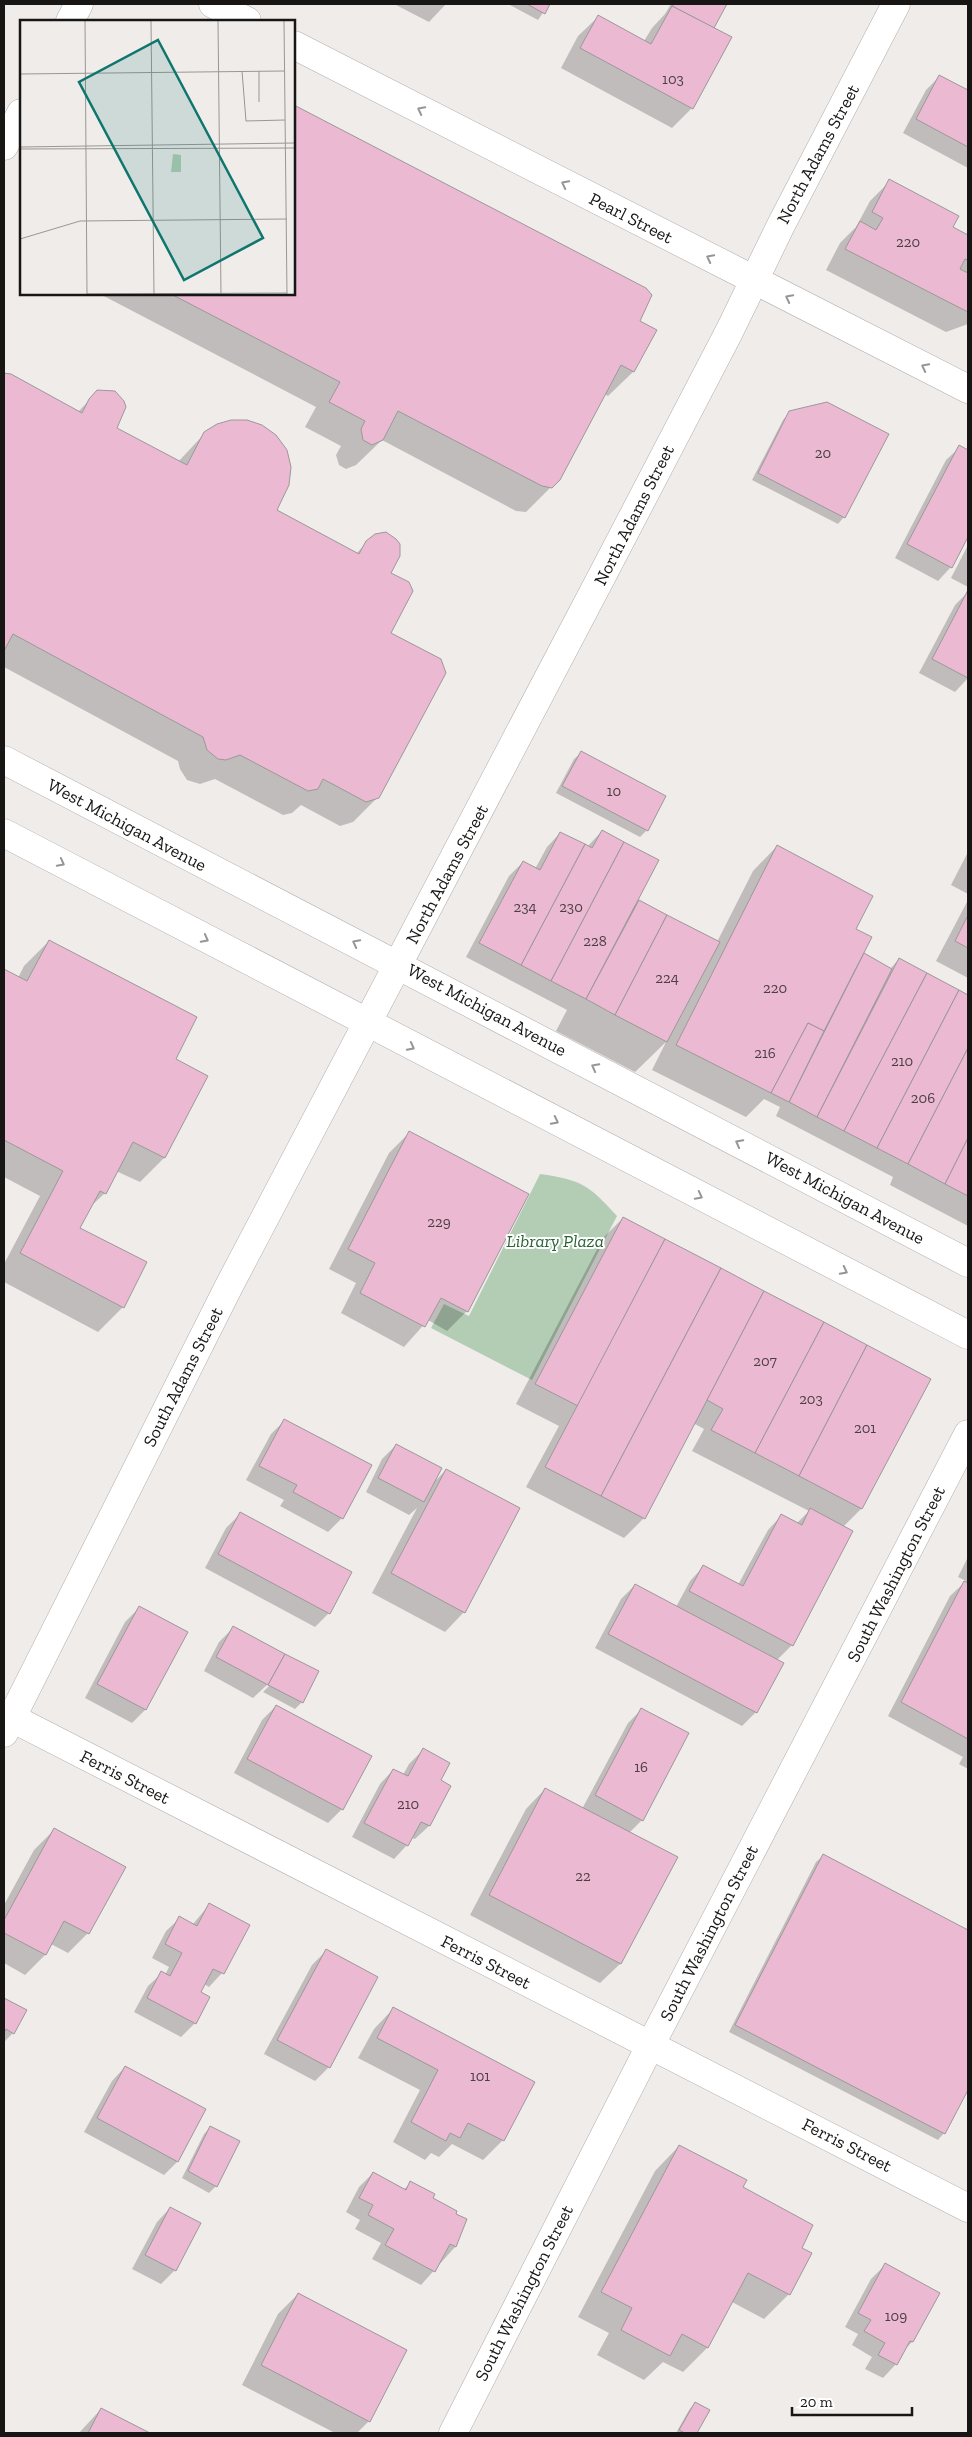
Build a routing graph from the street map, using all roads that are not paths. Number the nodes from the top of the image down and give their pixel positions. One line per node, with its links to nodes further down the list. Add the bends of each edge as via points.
1 (79, 4): 4 (street)
2 (213, 4): 5 (street)
3 (896, 4): 9 (street, North Adams Street)
4 (71, 20)
5 (245, 20)
6 (295, 46): 9 (street, Pearl Street, one-way to 6)
7 (20, 115): 8 (street)
8 (4, 146)
9 (754, 280): 10 (street, Pearl Street, one-way to 9); 13 (street, North Adams Street)
10 (968, 389)
11 (4, 760): 13 (street, West Michigan Avenue, one-way to 11)
12 (4, 833): 14 (street, one-way to 14)
13 (399, 964): 14 (street, North Adams Street); 15 (street, West Michigan Avenue, one-way to 13)
14 (368, 1024): 16 (street, one-way to 16); 18 (street, South Adams Street, via 225,1294)
15 (968, 1263)
16 (968, 1336)
17 (968, 1434): 19 (street, South Washington Street)
18 (6, 1722): 19 (street, Ferris Street)
19 (650, 2046): 20 (street, Ferris Street); 21 (street, South Washington Street)
20 (968, 2208)
21 (453, 2433)

